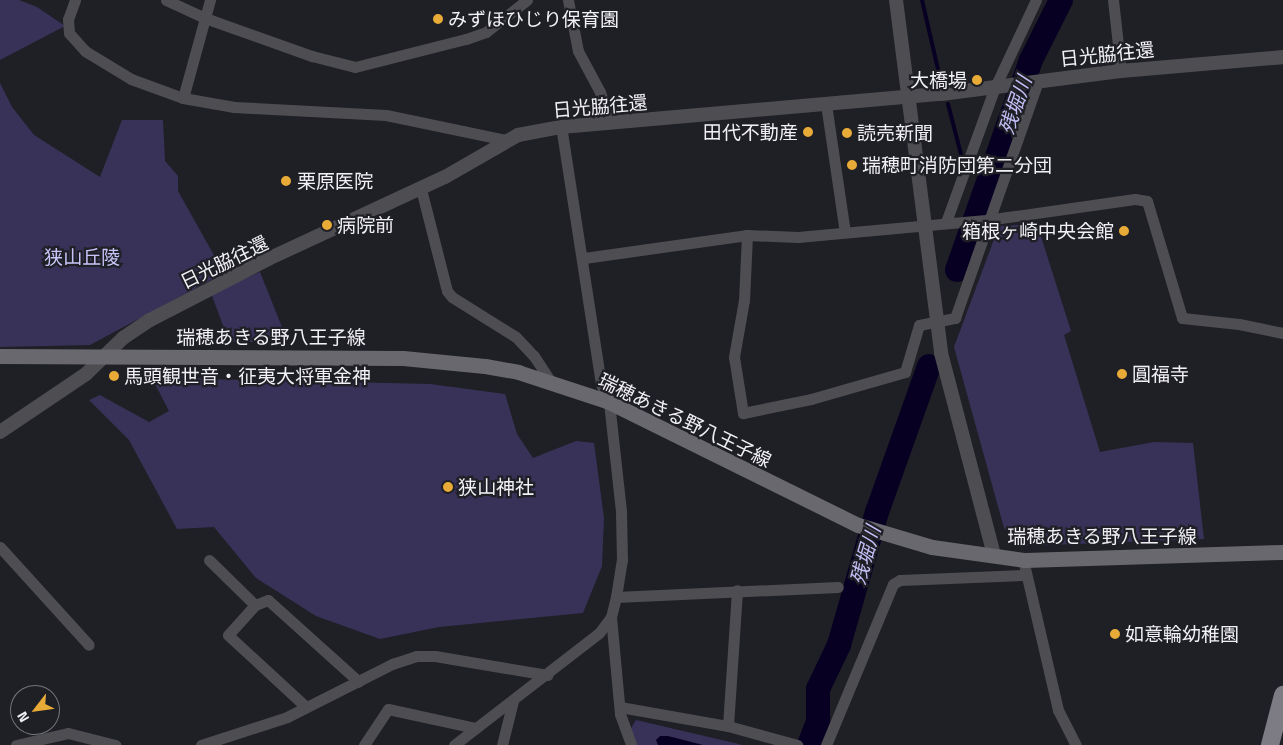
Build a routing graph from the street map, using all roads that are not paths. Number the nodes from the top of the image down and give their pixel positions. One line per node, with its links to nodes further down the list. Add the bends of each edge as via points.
1 (75, 0): 15 (street, via 68,19 69,33 85,51 131,79)
2 (166, 0): 9 (street)
3 (210, 0): 9 (street)
4 (527, 0): 9 (street, via 486,32 355,67 312,56)
5 (568, 0): 17 (street, via 578,51 600,92)
6 (896, 0): 14 (street)
7 (1036, 0): 13 (street)
8 (1113, 0): 11 (street)
9 (205, 18): 15 (street)
10 (1283, 57): 11 (street, 日光脇往還)
11 (1121, 71): 12 (street, 日光脇往還)
12 (1035, 81): 13 (street, 日光脇往還); 21 (street)
13 (999, 86): 14 (street, 日光脇往還); 22 (street)
14 (908, 97): 16 (street, 日光脇往還); 23 (street)
15 (184, 98): 19 (street, via 234,107 386,115)
16 (826, 104): 17 (street, 日光脇往還); 24 (street)
17 (610, 123): 18 (street, 日光脇往還)
18 (561, 127): 19 (street, 日光脇往還); 26 (street)
19 (506, 140): 20 (street, 日光脇往還)
20 (421, 189): 30 (street, 日光脇往還, via 206,290 150,320 123,338); 31 (street, via 447,291 516,337 534,356)
21 (985, 219): 22 (street); 27 (street, via 955,318); 28 (street, via 1147,200 1182,318)
22 (950, 222): 23 (street)
23 (924, 224): 24 (street); 27 (street)
24 (845, 232): 25 (street, via 798,237)
25 (747, 236): 26 (street); 27 (street, via 744,300 734,357 743,413 811,399 904,372 919,325)
26 (584, 258): 32 (street, via 601,384)
27 (936, 320): 36 (street, via 947,383)
28 (1283, 333)
29 (0, 356): 30 (main road, 瑞穂あきる野八王子線)
30 (103, 357): 31 (main road, 瑞穂あきる野八王子線, via 403,358 485,366); 33 (street, 日光脇往還, via 86,374)
31 (551, 382): 32 (main road, 瑞穂あきる野八王子線)
32 (610, 402): 36 (main road, 瑞穂あきる野八王子線, via 858,525 890,537); 42 (street, via 621,511 622,560)
33 (0, 432)
34 (0, 547): 45 (street)
35 (1283, 552): 38 (main road, 瑞穂あきる野八王子線)
36 (994, 555): 38 (main road, 瑞穂あきる野八王子線)
37 (209, 560): 43 (street)
38 (1025, 560): 39 (street)
39 (1025, 576): 54 (street, via 1058,710); 63 (street, via 900,580 893,584)
40 (838, 587): 41 (street)
41 (737, 590): 42 (street); 52 (street)
42 (616, 597): 44 (street)
43 (255, 605): 47 (street, via 268,600); 50 (street, via 228,635)
44 (611, 617): 46 (street, via 599,633); 51 (street)
45 (89, 645)
46 (547, 675): 47 (street, via 435,656 416,656 398,661); 49 (street)
47 (359, 682): 50 (street)
48 (1283, 695): 65 (main road)
49 (513, 701): 53 (street); 61 (street)
50 (306, 707): 58 (street, via 287,717)
51 (620, 707): 52 (street); 62 (street)
52 (728, 726): 55 (street)
53 (476, 728): 59 (street, via 388,709); 60 (street)
54 (1073, 741): 64 (street)
55 (794, 744)
56 (16, 745): 57 (street, via 68,733)
57 (115, 745)
58 (201, 745)
59 (364, 745)
60 (454, 745)
61 (502, 745)
62 (631, 745)
63 (826, 745)
64 (1059, 745)
65 (1270, 745)

